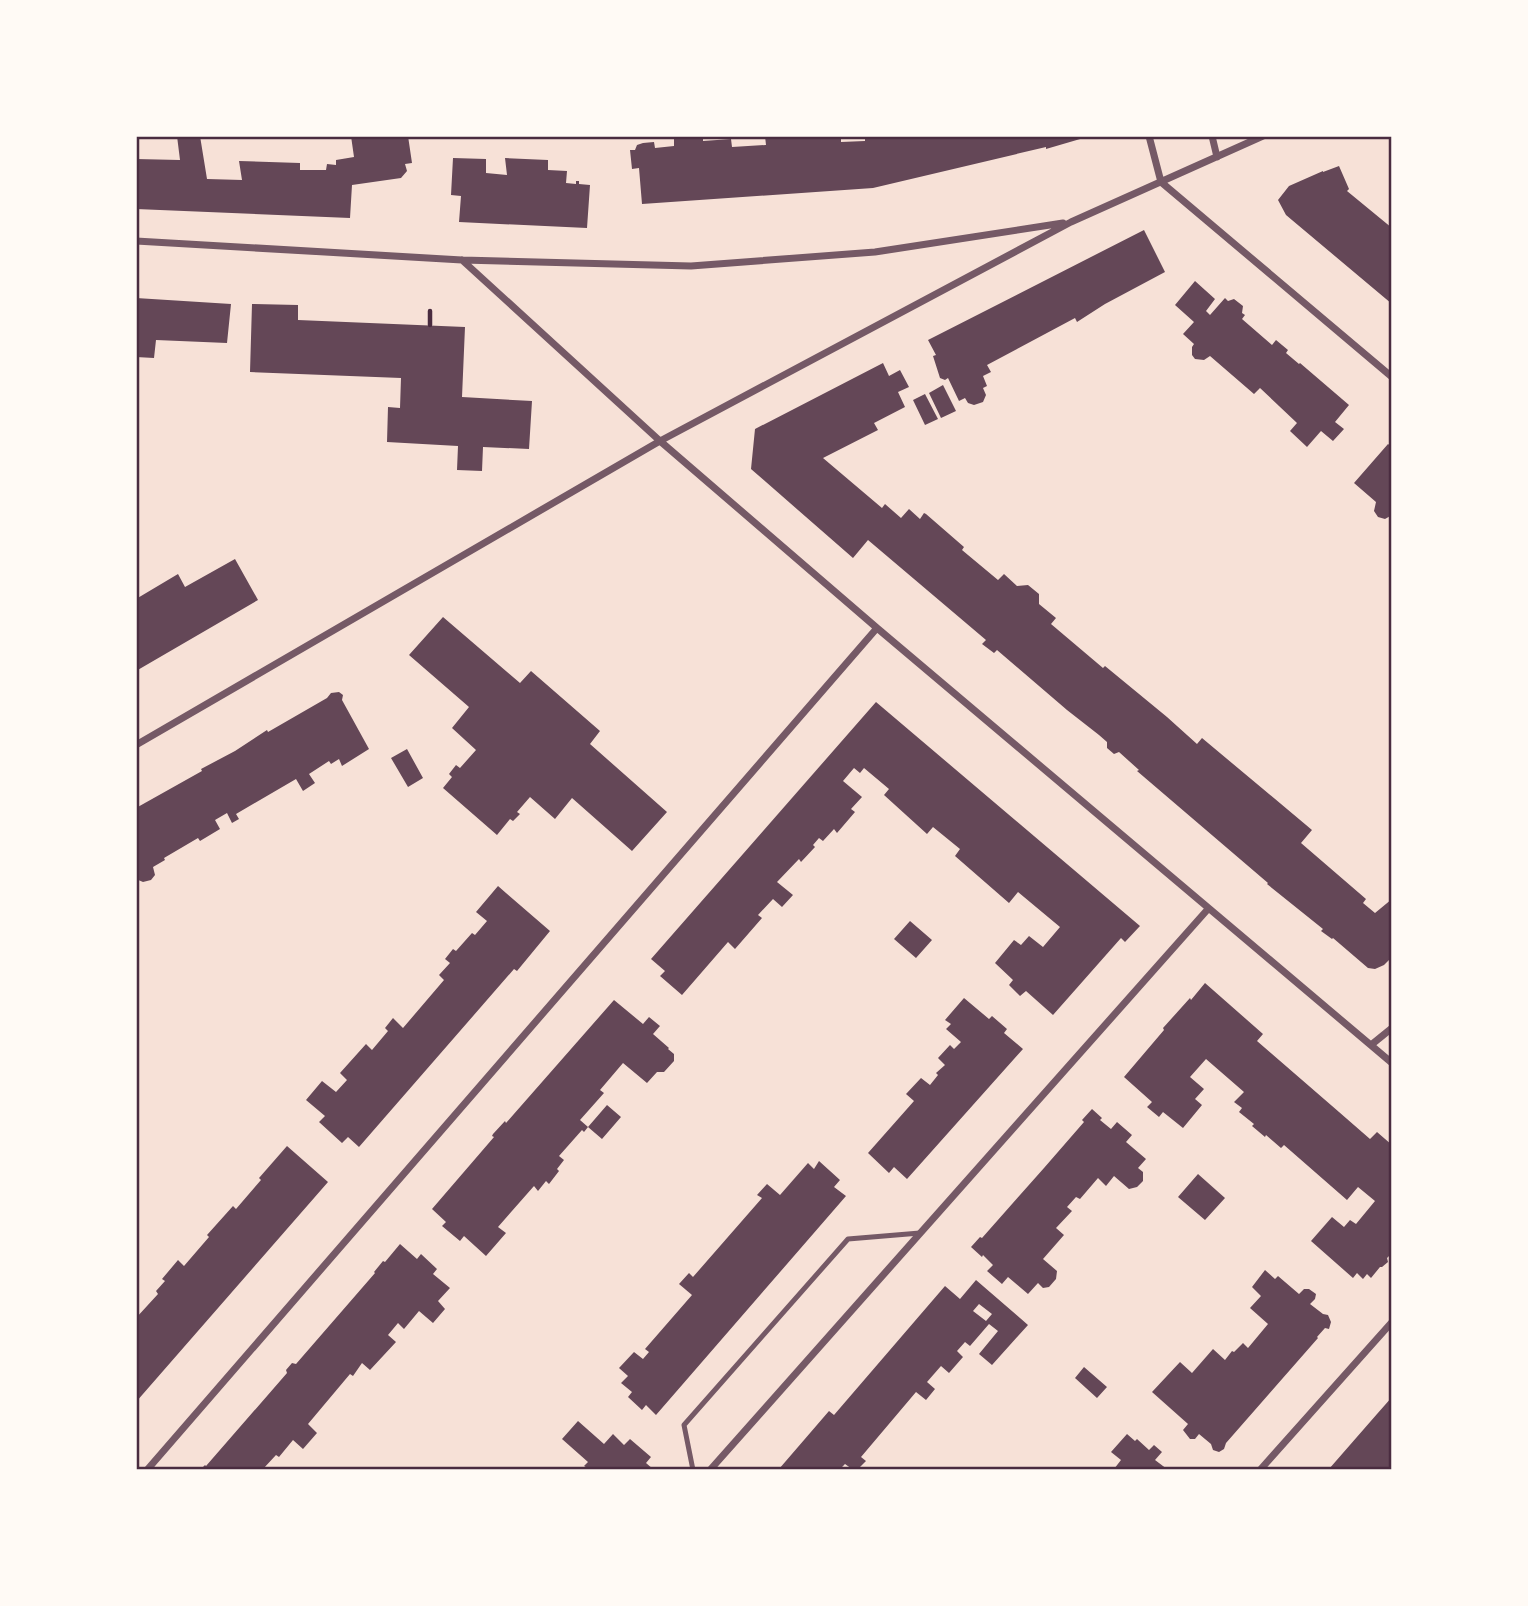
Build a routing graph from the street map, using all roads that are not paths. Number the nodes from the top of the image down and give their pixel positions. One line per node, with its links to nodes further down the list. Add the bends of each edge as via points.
1 (1149, 136): 5 (street)
2 (1212, 136): 4 (street)
3 (1263, 136): 4 (street)
4 (1217, 157): 5 (street)
5 (1161, 182): 6 (street); 9 (street)
6 (1071, 222): 8 (street, via 875,252 691,266); 10 (street)
7 (136, 241): 8 (street)
8 (462, 260): 10 (street)
9 (1391, 377)
10 (660, 441): 11 (street); 12 (street)
11 (877, 628): 13 (street); 19 (street)
12 (136, 745)
13 (1208, 909): 15 (street); 17 (street)
14 (1391, 1028): 15 (street)
15 (1371, 1045): 16 (street)
16 (1391, 1063)
17 (920, 1234): 20 (lane, via 848,1239 684,1426); 21 (street)
18 (1391, 1322): 22 (street)
19 (147, 1469)
20 (693, 1469)
21 (710, 1469)
22 (1260, 1469)

